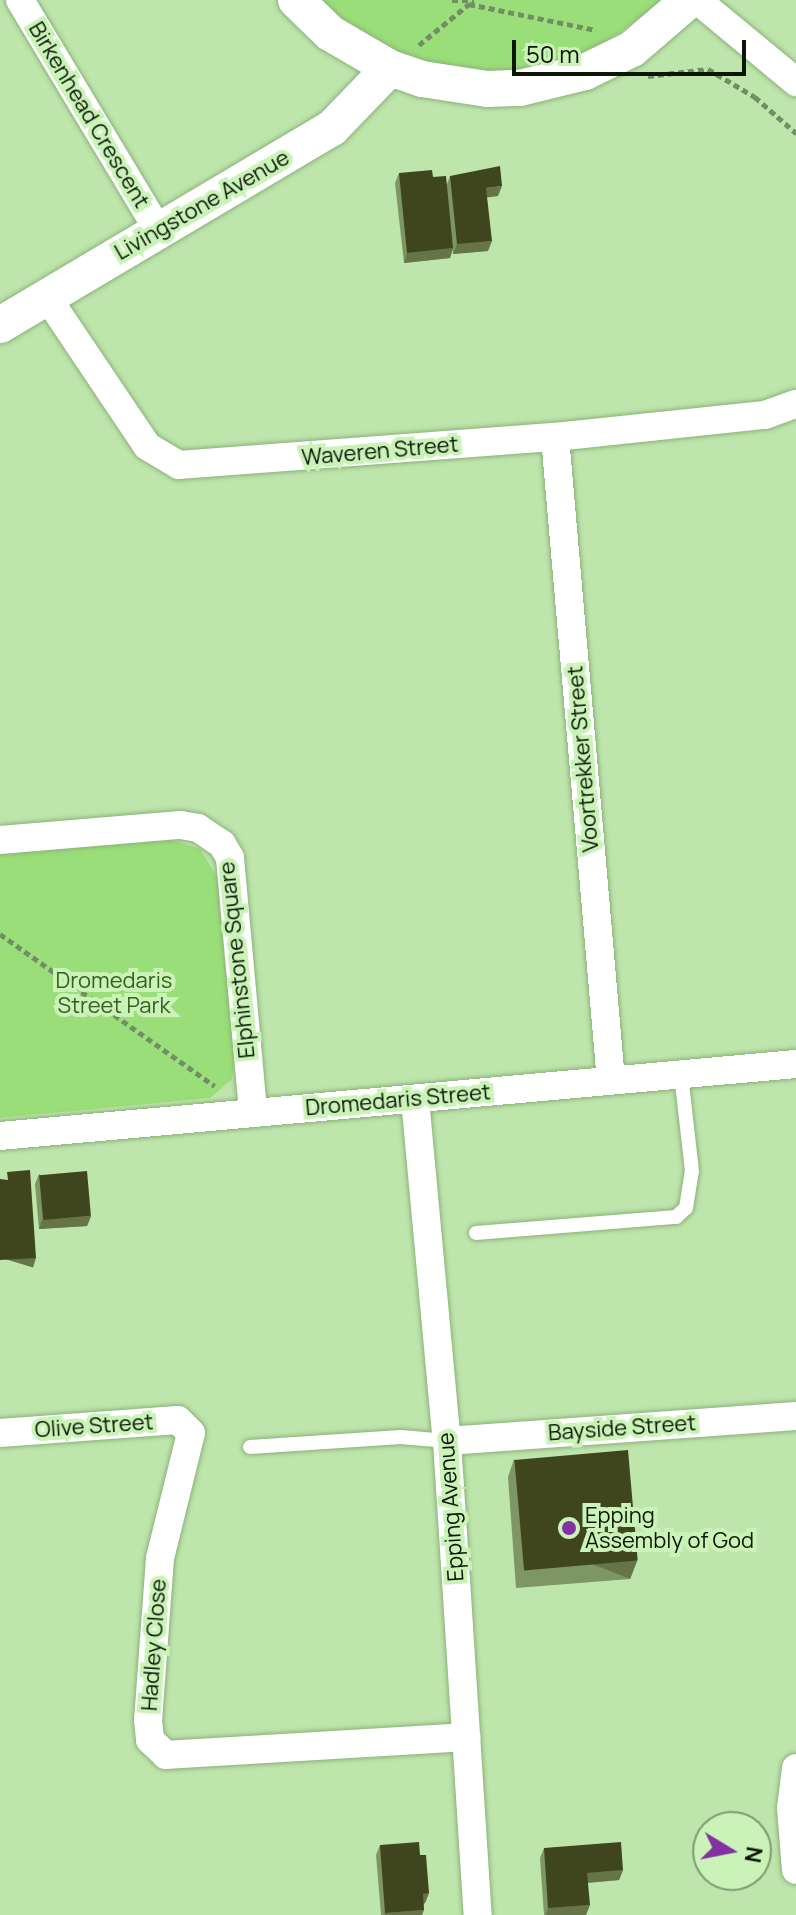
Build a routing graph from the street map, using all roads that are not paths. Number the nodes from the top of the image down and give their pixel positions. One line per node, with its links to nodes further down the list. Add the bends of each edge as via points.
1 (20, 0): 7 (street, Birkenhead Crescent)
2 (296, 0): 5 (street, via 330,33)
3 (689, 0): 5 (street, via 632,49 553,82 520,88 454,86)
4 (697, 0): 6 (street)
5 (390, 68): 7 (street, Livingstone Avenue, via 332,128)
6 (796, 82)
7 (158, 230): 8 (street, Livingstone Avenue)
8 (47, 297): 9 (street, Livingstone Avenue); 11 (street, Waveren Street, via 147,446 179,465)
9 (0, 325)
10 (796, 404): 11 (street, Waveren Street, via 765,415)
11 (555, 437): 15 (street, Voortrekker Street)
12 (0, 840): 17 (street, Elphinstone Square, via 180,825 198,828 222,844 232,878)
13 (796, 1064): 14 (street, Dromedaris Street)
14 (681, 1075): 15 (street, Dromedaris Street); 19 (lane, via 692,1171 686,1208 676,1217)
15 (611, 1081): 16 (street, Dromedaris Street)
16 (415, 1099): 17 (street, Dromedaris Street); 23 (street, Epping Avenue)
17 (253, 1113): 18 (street, Dromedaris Street)
18 (0, 1136)
19 (476, 1233)
20 (796, 1416): 23 (street, Bayside Street)
21 (186, 1425): 22 (street, Olive Street, via 178,1420); 25 (street, Hadley Close, via 190,1446 160,1558 148,1720 156,1748 179,1757)
22 (0, 1433)
23 (447, 1441): 24 (lane, via 401,1437); 25 (street, Epping Avenue)
24 (250, 1447)
25 (466, 1737): 28 (street, Epping Avenue)
26 (796, 1768): 27 (street, via 791,1808)
27 (796, 1870)
28 (478, 1915)

